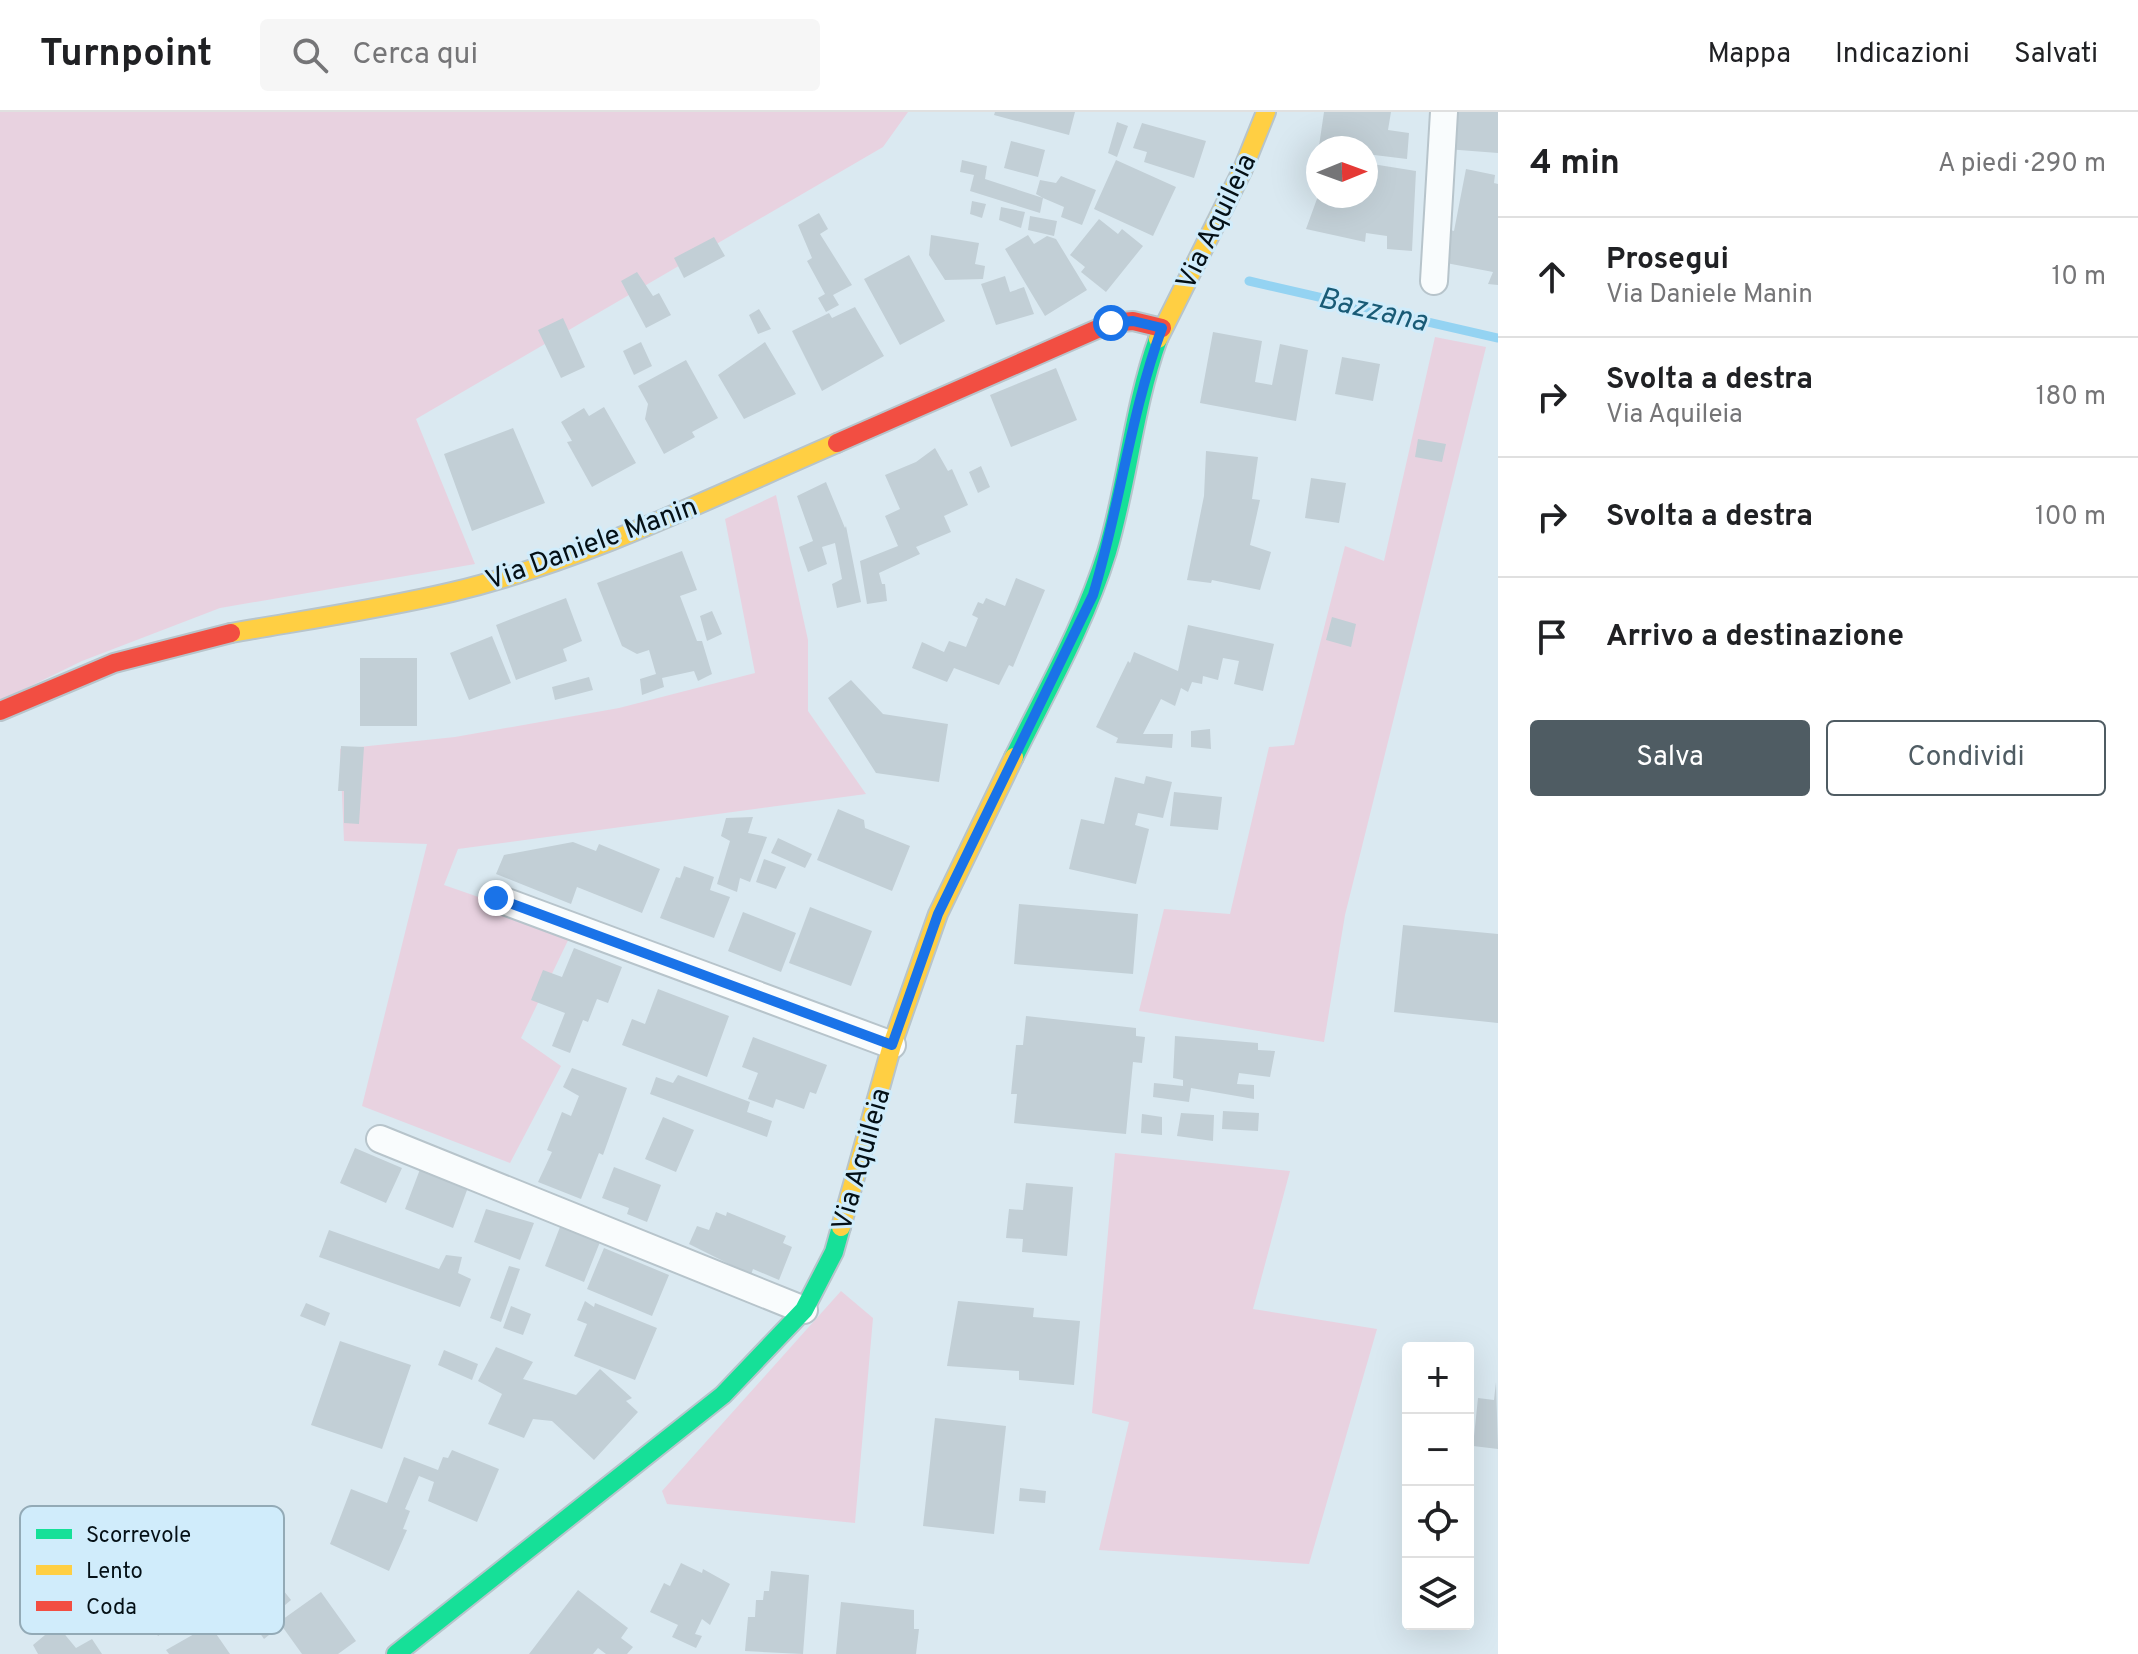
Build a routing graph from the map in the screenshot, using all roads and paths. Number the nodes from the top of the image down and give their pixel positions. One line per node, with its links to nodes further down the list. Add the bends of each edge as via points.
1 (1266, 112): 4 (street, Via Aquileia, via 1243,169)
2 (1444, 112): 3 (street)
3 (1434, 281)
4 (1162, 328): 5 (street, Via Daniele Manin, via 1133,321 1111,323 630,533 542,565 453,592 191,641 114,663); 7 (street, Via Aquileia, via 1141,386 1093,595 938,914)
5 (0, 711)
6 (496, 898): 7 (street)
7 (892, 1045): 9 (street, Via Aquileia, via 834,1252)
8 (380, 1139): 9 (street)
9 (804, 1310): 10 (street, Via Aquileia, via 723,1395)
10 (396, 1654)

